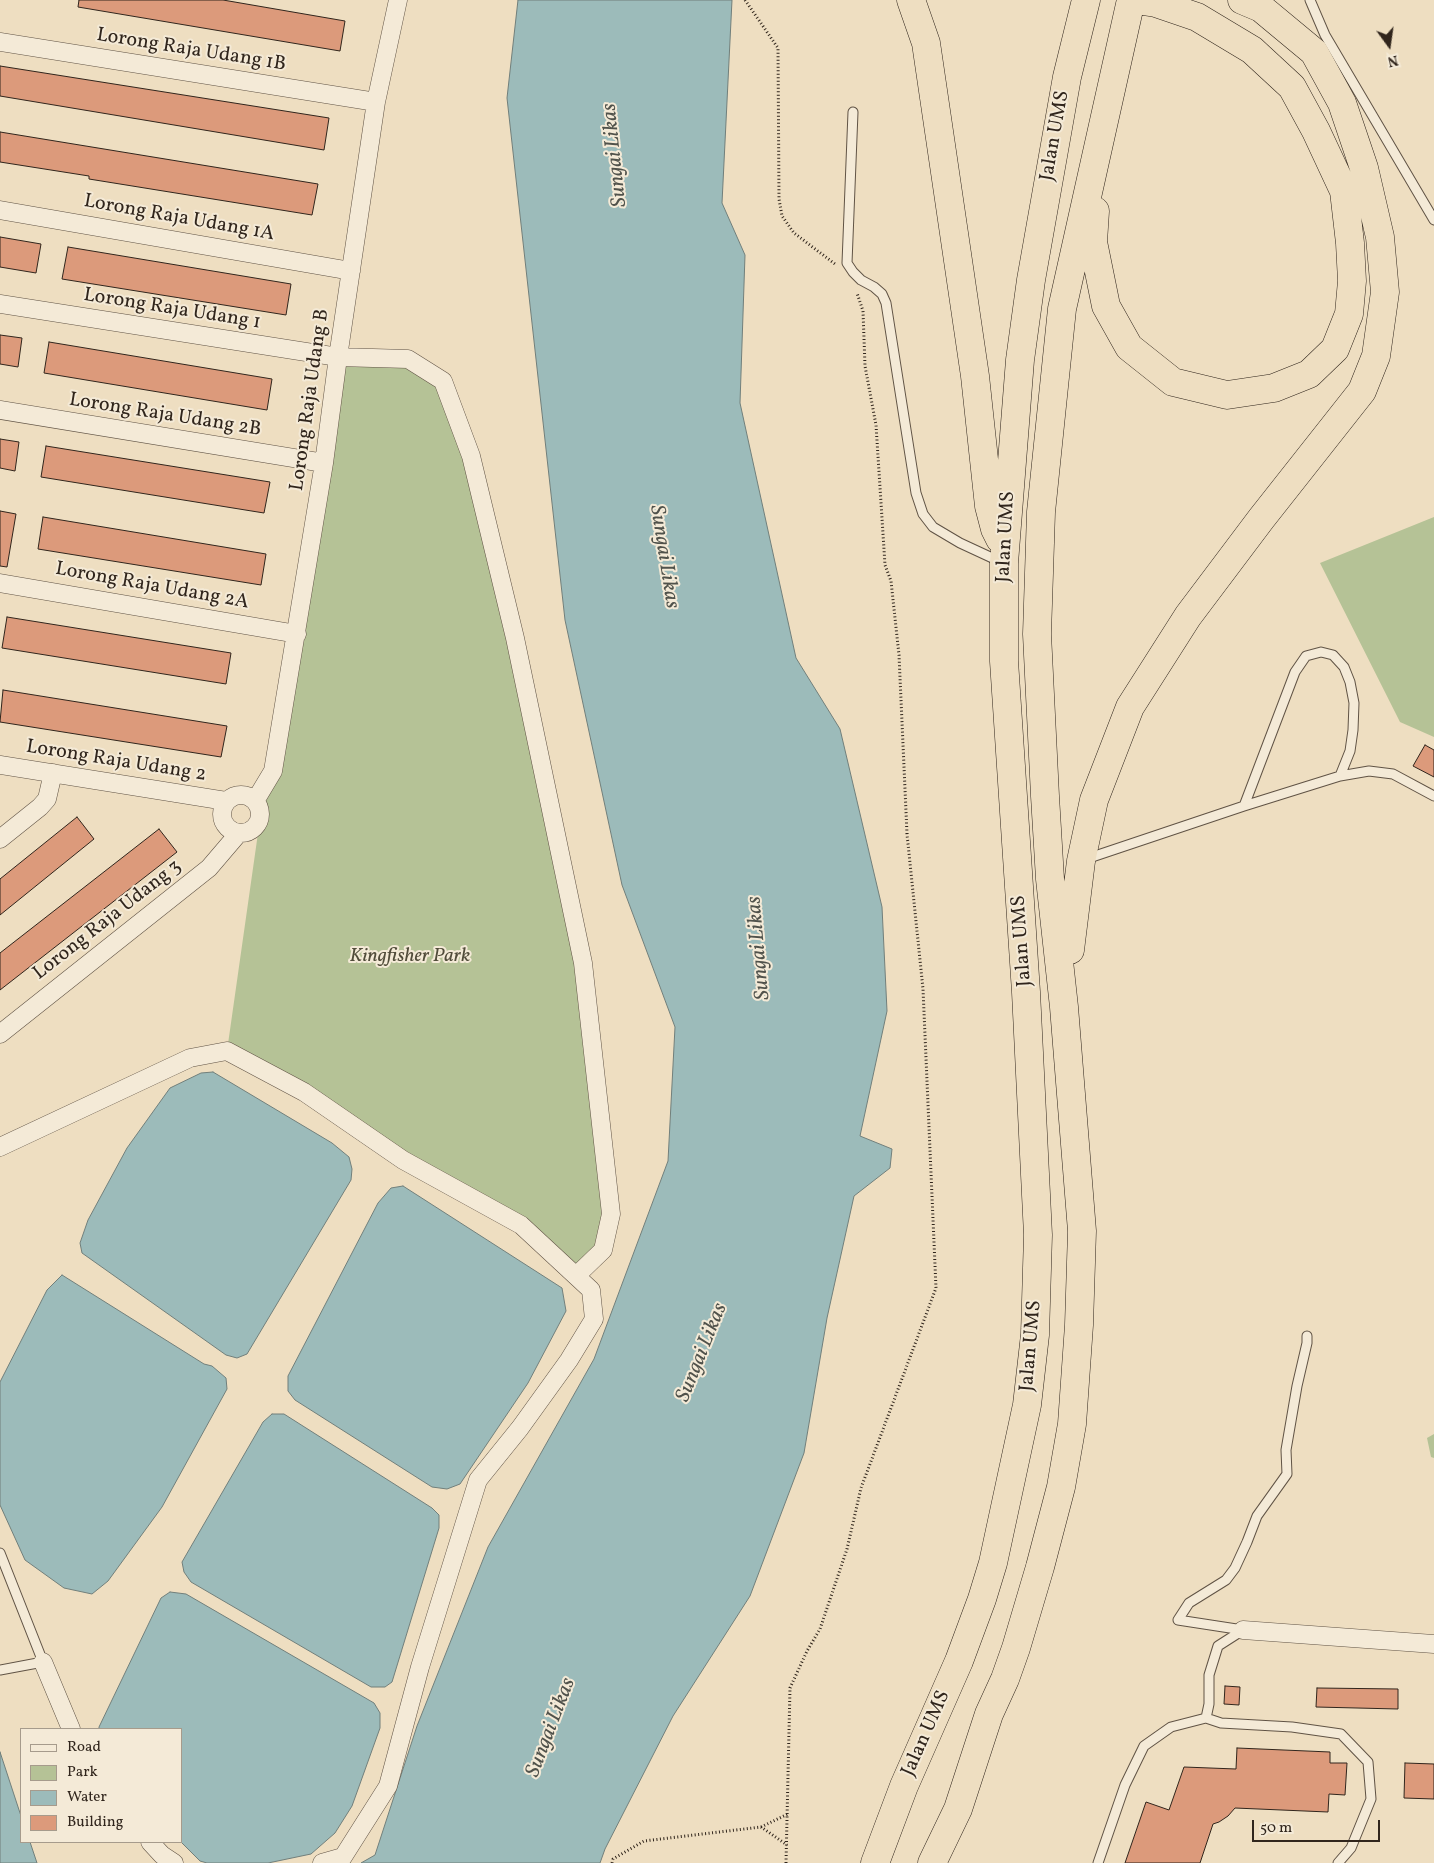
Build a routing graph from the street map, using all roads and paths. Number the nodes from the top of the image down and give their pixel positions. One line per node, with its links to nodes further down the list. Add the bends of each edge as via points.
1 (398, 0): 10 (street, Lorong Raja Udang B)
2 (745, 0): 15 (path, via 778,48 779,199 782,216 794,233)
3 (911, 0): 22 (highway, via 926,43 975,376 988,506)
4 (1086, 0): 22 (highway, Jalan UMS, via 1067,77 1033,271 1020,360)
5 (1131, 0): 12 (highway, Jalan UMS)
6 (1136, 0): 12 (highway, via 1197,17 1252,50 1292,87 1344,191 1352,281 1349,314 1335,349 1309,374 1274,388 1226,395 1173,382 1129,347 1106,306 1093,242)
7 (1242, 0): 34 (highway, via 1261,8 1314,52 1342,103 1364,168 1380,237 1385,292 1376,356 1362,391 1188,616 1130,707 1094,800)
8 (1310, 0): 14 (lane, via 1325,35)
9 (0, 42): 10 (street, Lorong Raja Udang 1B)
10 (376, 102): 16 (street, Lorong Raja Udang B)
11 (853, 112): 22 (lane, via 848,263 861,280 882,294 886,304 916,493 923,514 933,527 960,543)
12 (1102, 135): 35 (highway, Jalan UMS, via 1062,309 1041,512 1037,634 1050,879)
13 (0, 210): 16 (street, Lorong Raja Udang 1A)
14 (1434, 220)
15 (839, 270)
16 (351, 271): 19 (street, Lorong Raja Udang B)
17 (857, 291): 47 (path, via 863,311 865,366 876,424 885,565 891,581 899,655 907,834 923,990 936,1288 861,1488 847,1549 820,1629 790,1688)
18 (0, 304): 19 (street, Lorong Raja Udang 1)
19 (338, 357): 21 (street, Lorong Raja Udang B); 38 (street, Lorong Raja Udang 1, via 408,358 443,381 471,456 515,638 583,963 611,1214 603,1250)
20 (0, 410): 21 (street, Lorong Raja Udang 2B)
21 (324, 463): 24 (street, Lorong Raja Udang B)
22 (1004, 555): 56 (highway, Jalan UMS, via 1004,661 1038,1235 1035,1335 1027,1405 995,1555 982,1599)
23 (0, 583): 24 (street, Lorong Raja Udang 2A)
24 (297, 634): 30 (street, Lorong Raja Udang B, via 273,771)
25 (0, 765): 26 (street, Lorong Raja Udang 2)
26 (53, 773): 29 (street, Lorong Raja Udang 2); 33 (street, via 47,799)
27 (1340, 776): 28 (lane, via 1369,771 1393,774); 31 (lane); 31 (lane, via 1350,751 1354,703 1344,667 1333,655 1321,652 1306,656 1295,672)
28 (1434, 796)
29 (226, 801): 30 (street, via 235,795 246,795); 32 (street, via 220,815 226,828)
30 (256, 801): 32 (street, via 261,812 258,824 250,832)
31 (1244, 806): 34 (lane)
32 (238, 834): 36 (street, Lorong Raja Udang 3, via 209,868)
33 (0, 839)
34 (1080, 860): 35 (highway)
35 (1064, 1007): 57 (highway, Jalan UMS, via 1082,1231 1072,1424 1061,1487 1016,1648 989,1714 958,1809)
36 (0, 1034)
37 (0, 1147): 38 (street, via 190,1058 227,1051 304,1092 403,1160 521,1225)
38 (577, 1275): 51 (street, via 592,1290 594,1319 569,1360 478,1480 420,1667 388,1786)
39 (1307, 1336): 41 (lane, via 1286,1450 1288,1474 1257,1516 1248,1542 1226,1580 1190,1603 1178,1620)
40 (0, 1553): 43 (lane)
41 (1243, 1630): 42 (street); 45 (lane, via 1218,1646 1209,1675)
42 (1432, 1645)
43 (43, 1662): 44 (lane); 46 (street)
44 (0, 1670)
45 (1206, 1718): 58 (lane, via 1171,1727 1144,1746 1125,1785); 59 (lane, via 1221,1723 1341,1734 1368,1762 1371,1799 1351,1848)
46 (71, 1728)
47 (788, 1814): 48 (path); 50 (path)
48 (761, 1827): 50 (path); 54 (path, via 644,1841 613,1859)
49 (151, 1843): 52 (street)
50 (787, 1845): 55 (path)
51 (343, 1860): 53 (street)
52 (174, 1863)
53 (322, 1863)
54 (612, 1863)
55 (786, 1863)
56 (875, 1863)
57 (932, 1863)
58 (1098, 1863)
59 (1338, 1863)

